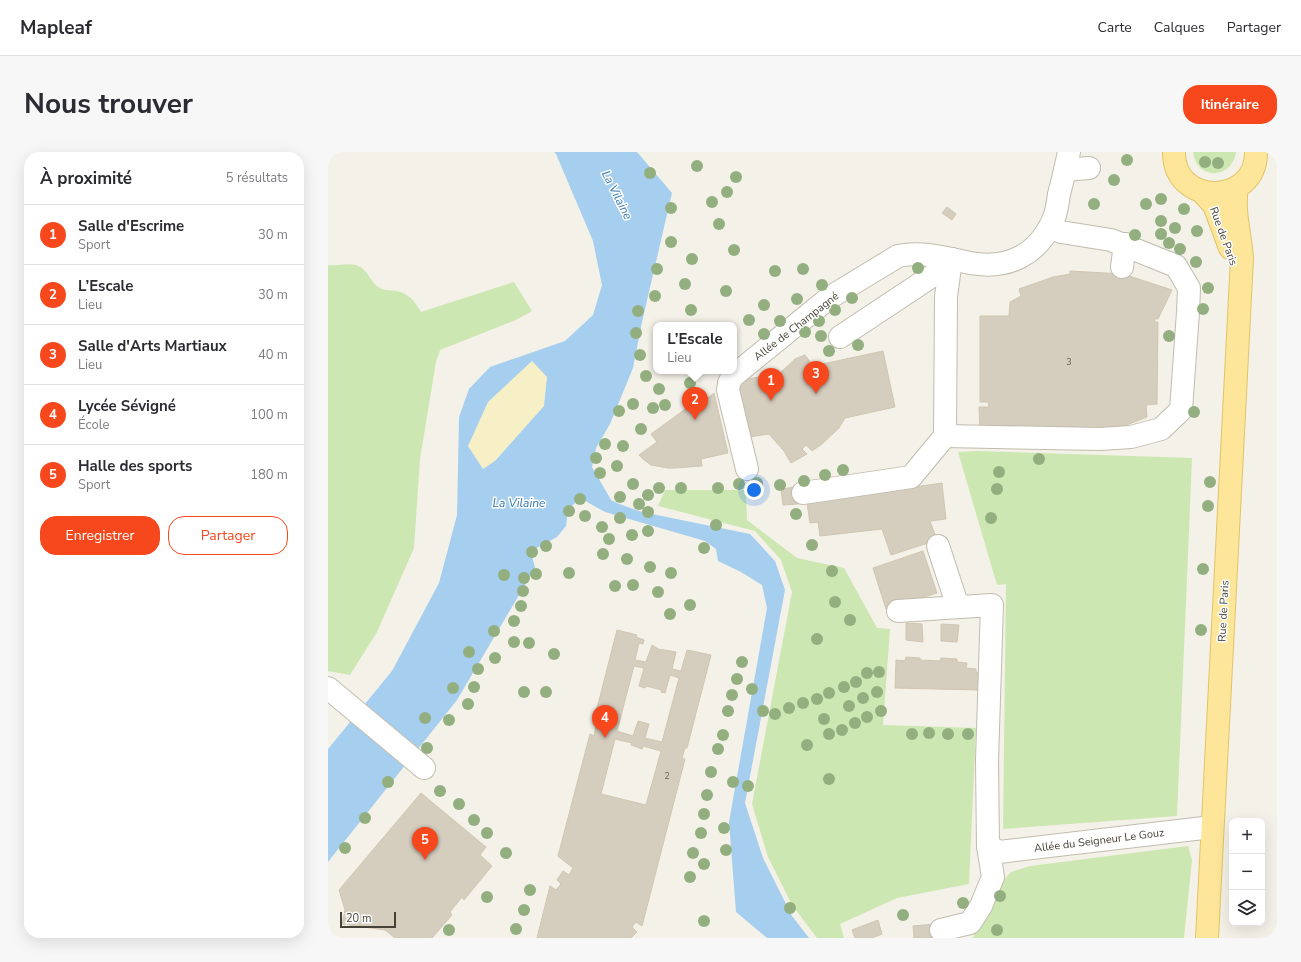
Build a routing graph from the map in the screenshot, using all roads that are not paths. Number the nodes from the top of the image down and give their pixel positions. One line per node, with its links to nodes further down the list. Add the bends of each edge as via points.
1 (1174, 152): 6 (main road, via 1175,163 1182,177)
2 (1256, 152): 5 (main road, via 1250,174)
3 (1067, 161): 4 (street); 9 (street, Allée de Champagné, via 1054,216 1048,231 1036,246 1024,256 996,265)
4 (1089, 168)
5 (1238, 187): 6 (main road, via 1220,193 1210,194); 11 (main road, Rue de Paris, via 1235,206 1242,258)
6 (1201, 191): 11 (main road, Rue de Paris, via 1218,214 1234,258)
7 (1060, 232): 8 (street)
8 (1125, 244): 10 (street); 15 (street, via 1176,266 1189,288 1181,410 1161,429 1131,437 1100,439)
9 (951, 259): 12 (street, via 932,276); 13 (street, Allée de Champagné, via 911,253 898,256 829,298); 15 (street, via 946,297)
10 (1122, 267)
11 (1240, 285): 23 (main road, Rue de Paris)
12 (840, 337)
13 (737, 373)
14 (736, 374): 16 (street, Allée de Champagné, via 729,383 728,390)
15 (945, 436): 17 (street, via 911,477)
16 (747, 470)
17 (803, 493)
18 (938, 546): 19 (street)
19 (958, 608): 20 (street); 24 (street, via 992,606 986,760)
20 (898, 611)
21 (328, 688): 22 (street)
22 (424, 768)
23 (1212, 827): 24 (street, Allée du Seigneur Le Gouz, via 999,852); 26 (main road, Rue de Paris)
24 (988, 846): 25 (street, via 993,877 981,906 970,923)
25 (941, 930)
26 (1207, 938)

